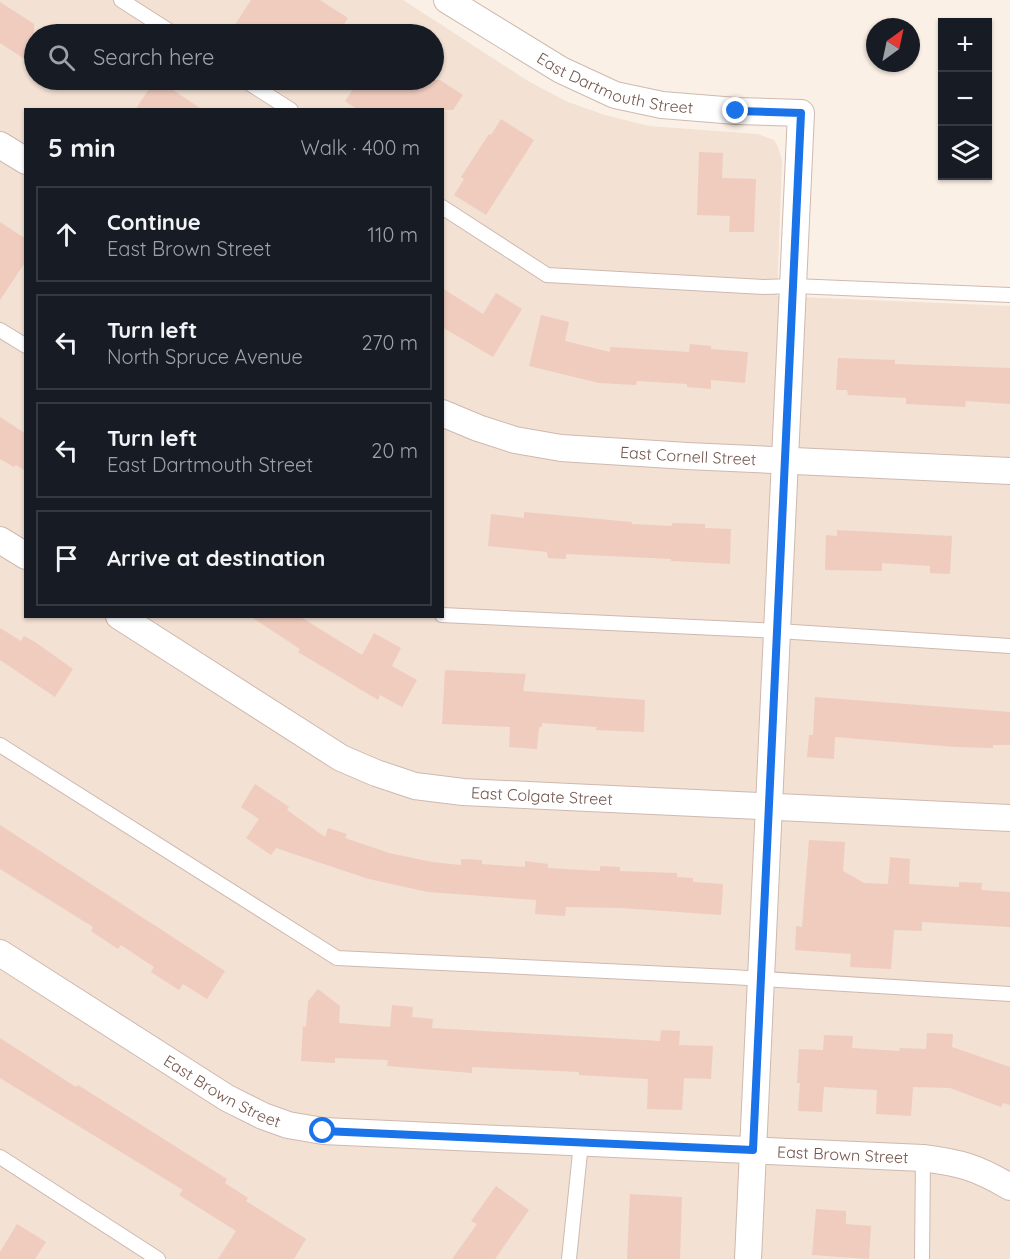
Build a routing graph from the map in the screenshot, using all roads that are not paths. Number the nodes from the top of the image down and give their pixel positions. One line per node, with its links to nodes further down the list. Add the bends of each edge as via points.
1 (121, 0): 3 (lane)
2 (447, 0): 9 (street, East Dartmouth Street, via 561,70 615,95 662,105 801,113)
3 (158, 24)
4 (260, 90): 5 (lane)
5 (288, 108)
6 (0, 146): 7 (street)
7 (24, 160)
8 (444, 208): 9 (lane, via 548,275)
9 (794, 286): 10 (lane); 14 (street)
10 (1010, 295)
11 (0, 330): 12 (lane)
12 (24, 345)
13 (444, 414): 14 (street, East Cornell Street, via 515,440 561,448)
14 (786, 460): 15 (street, East Cornell Street); 20 (street)
15 (1010, 471)
16 (0, 540): 17 (street)
17 (24, 555)
18 (444, 615): 20 (lane)
19 (122, 618): 23 (street, East Colgate Street, via 340,758 416,786 463,792)
20 (778, 631): 21 (lane); 23 (street)
21 (1010, 645)
22 (0, 745): 26 (lane, via 337,958)
23 (769, 806): 24 (street, East Colgate Street); 26 (street)
24 (1010, 818)
25 (0, 953): 28 (street, East Brown Street, via 227,1098 288,1125 323,1131)
26 (761, 979): 27 (lane); 29 (street)
27 (1010, 994)
28 (581, 1143): 29 (street, East Brown Street); 34 (lane)
29 (753, 1150): 31 (street, East Brown Street); 35 (street)
30 (0, 1157): 33 (lane)
31 (923, 1158): 32 (street, East Brown Street, via 960,1163); 36 (lane)
32 (1010, 1187)
33 (158, 1259)
34 (569, 1259)
35 (748, 1259)
36 (922, 1259)

